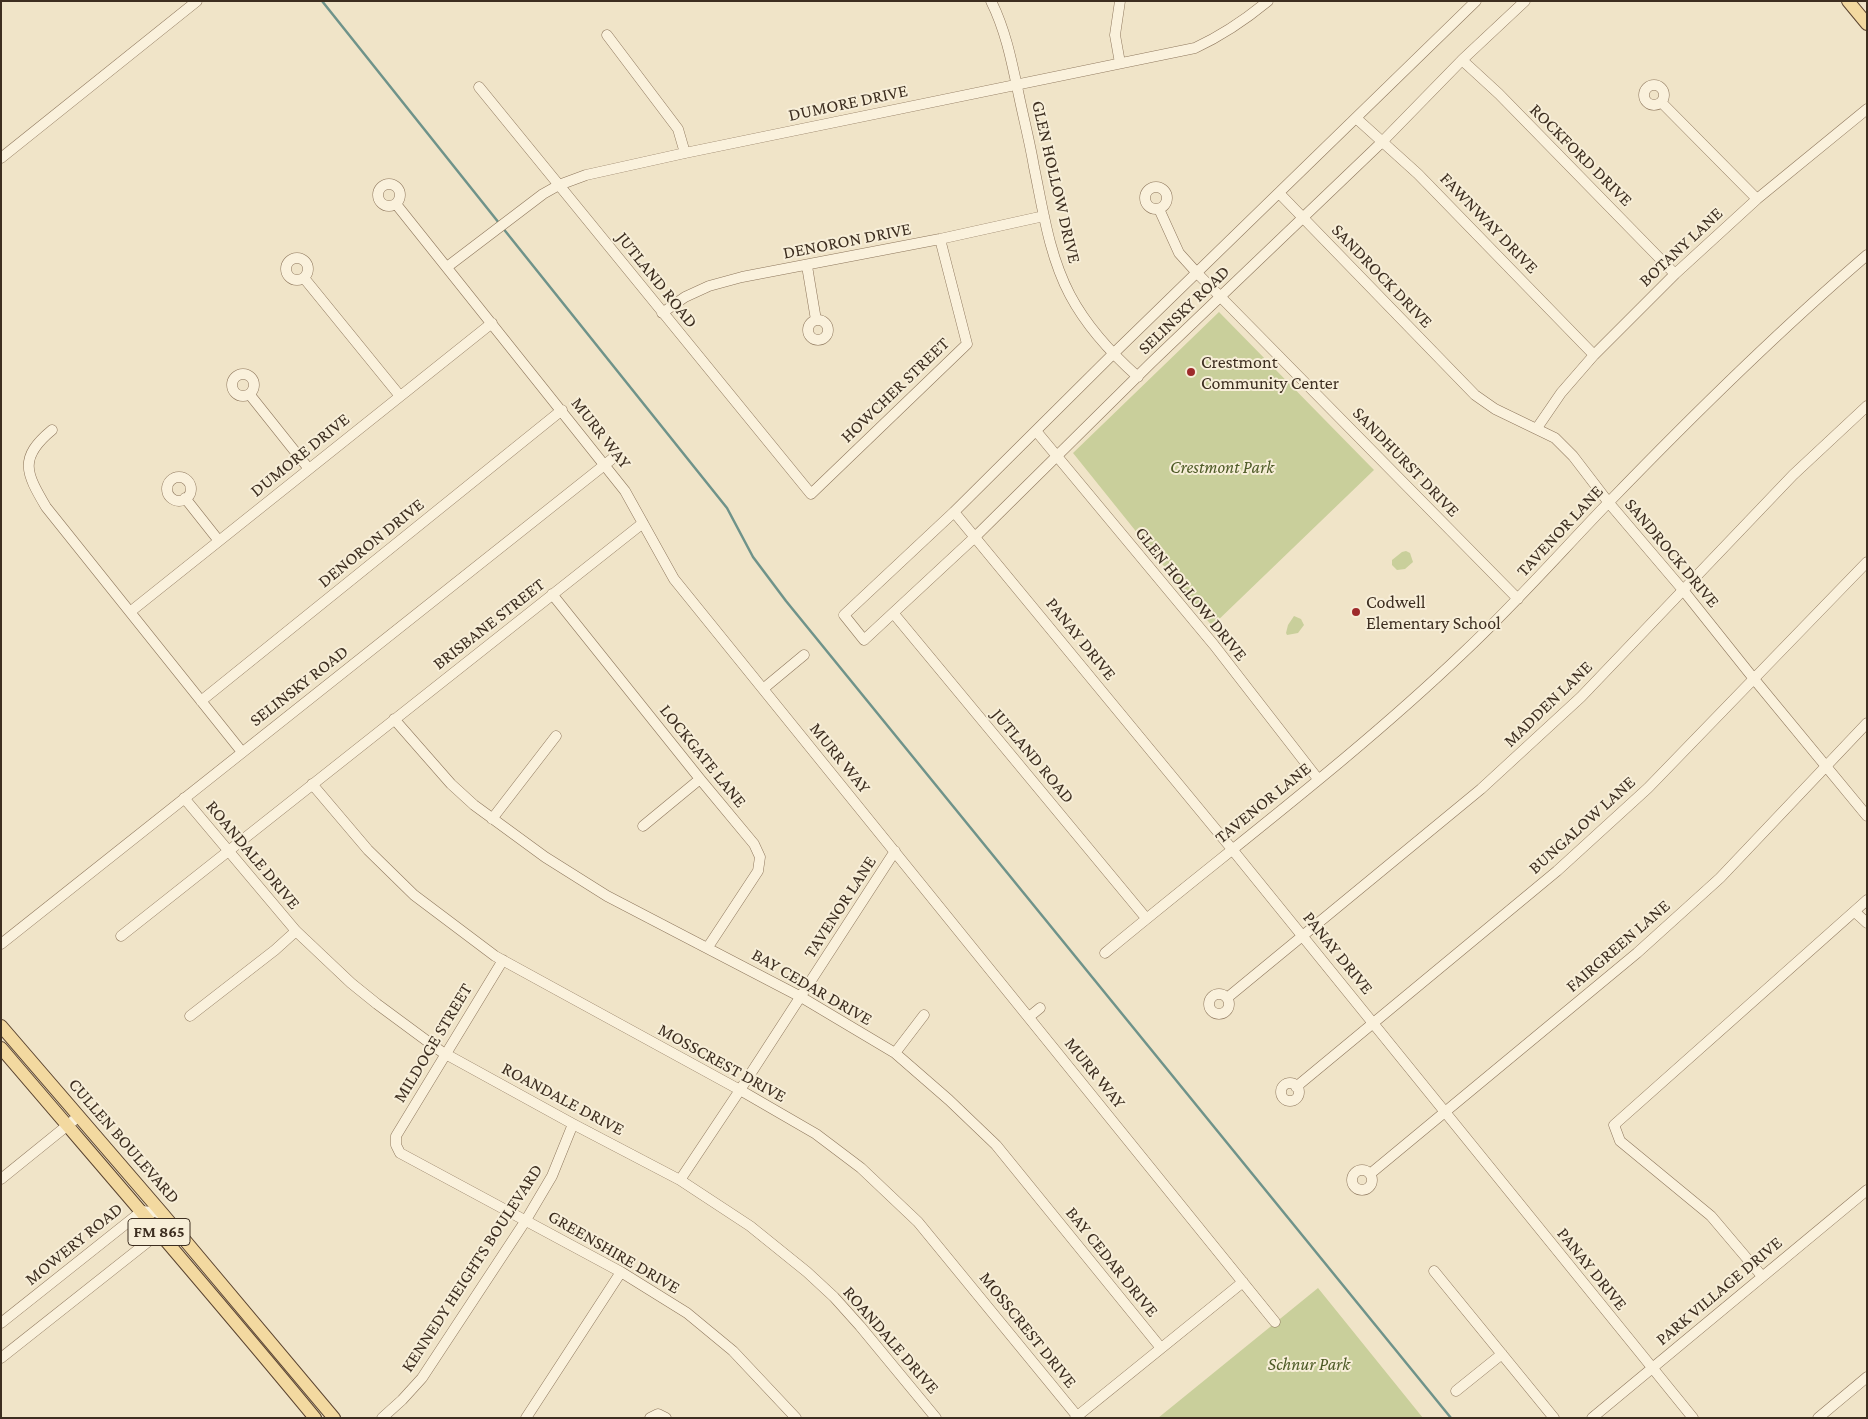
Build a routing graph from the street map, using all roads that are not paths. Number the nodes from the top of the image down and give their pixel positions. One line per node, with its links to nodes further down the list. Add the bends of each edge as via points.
1 (197, 1): 19 (street)
2 (991, 1): 12 (street, GLEN HOLLOW DRIVE, via 1004,32)
3 (1120, 1): 11 (street, via 1115,35)
4 (1268, 1): 11 (street, DUMORE DRIVE, via 1240,24 1195,48)
5 (1476, 1): 16 (street, SELINSKY ROAD)
6 (1848, 1): 8 (main road)
7 (1520, 3): 10 (street, SELINSKY ROAD)
8 (1867, 24)
9 (607, 35): 18 (street, via 678,129)
10 (1462, 60): 17 (street, SELINSKY ROAD); 32 (street, ROCKFORD DRIVE)
11 (1120, 63): 12 (street, DUMORE DRIVE)
12 (1016, 85): 18 (street, DUMORE DRIVE); 25 (street, GLEN HOLLOW DRIVE)
13 (479, 87): 20 (street, JUTLAND ROAD)
14 (1661, 102): 22 (street)
15 (1867, 109): 22 (street, BOTANY LANE)
16 (1356, 118): 17 (street, FAWNWAY DRIVE); 21 (street, SELINSKY ROAD)
17 (1382, 142): 26 (street, SELINSKY ROAD); 39 (street, FAWNWAY DRIVE, via 1418,174)
18 (685, 153): 20 (street, DUMORE DRIVE, via 586,175)
19 (1, 158)
20 (559, 185): 30 (street, DUMORE DRIVE, via 527,204); 35 (street, JUTLAND ROAD)
21 (1279, 194): 26 (street, SANDROCK DRIVE); 31 (street, SELINSKY ROAD)
22 (1757, 199): 32 (street, BOTANY LANE)
23 (396, 204): 30 (street, MURR WAY)
24 (1160, 209): 31 (street, SANDHURST DRIVE, via 1179,253)
25 (1044, 216): 27 (street, DENORON DRIVE); 38 (street, GLEN HOLLOW DRIVE, via 1055,259 1070,295 1093,332)
26 (1303, 217): 34 (street, SELINSKY ROAD); 45 (street, SANDROCK DRIVE, via 1475,395 1495,409)
27 (940, 239): 29 (street, DENORON DRIVE); 52 (street, HOWCHER STREET, via 967,344)
28 (1867, 255): 54 (street, TAVENOR LANE, via 1761,350)
29 (807, 266): 35 (street, DENORON DRIVE, via 709,286); 36 (street)
30 (447, 267): 37 (street, MURR WAY)
31 (1197, 273): 34 (street, SANDHURST DRIVE); 38 (street, SELINSKY ROAD)
32 (1675, 274): 39 (street, BOTANY LANE)
33 (304, 278): 42 (street)
34 (1221, 296): 40 (street, SELINSKY ROAD); 62 (street, SANDHURST DRIVE)
35 (662, 313): 52 (street, JUTLAND ROAD)
36 (816, 320)
37 (492, 323): 42 (street, DUMORE DRIVE); 44 (street, MURR WAY)
38 (1113, 354): 40 (street, GLEN HOLLOW DRIVE); 47 (street, SELINSKY ROAD)
39 (1594, 355): 45 (street, BOTANY LANE, via 1561,393)
40 (1138, 377): 49 (street, SELINSKY ROAD)
41 (250, 395): 51 (street)
42 (400, 396): 51 (street, DUMORE DRIVE)
43 (1867, 406): 60 (street, MADDEN LANE, via 1793,475)
44 (562, 410): 50 (street, MURR WAY); 68 (street, DENORON DRIVE)
45 (1537, 428): 54 (street, SANDROCK DRIVE, via 1555,438)
46 (52, 430): 63 (street, via 34,447 27,465 38,494 51,515)
47 (1036, 431): 49 (street, GLEN HOLLOW DRIVE); 55 (street, SELINSKY ROAD)
48 (617, 455): 50 (street, SELINSKY ROAD)
49 (1057, 456): 57 (street, SELINSKY ROAD); 75 (street, GLEN HOLLOW DRIVE, via 1214,646)
50 (605, 464): 56 (street, MURR WAY); 72 (street, SELINSKY ROAD)
51 (309, 469): 58 (street, DUMORE DRIVE)
52 (811, 494)
53 (185, 498): 58 (street)
54 (1609, 503): 60 (street, SANDROCK DRIVE); 62 (street, TAVENOR LANE)
55 (954, 512): 57 (street, PANAY DRIVE); 64 (street, SELINSKY ROAD, via 844,615 864,640)
56 (643, 523): 61 (street, BRISBANE STREET); 67 (street, MURR WAY, via 674,579)
57 (976, 536): 64 (street, SELINSKY ROAD); 81 (street, PANAY DRIVE)
58 (219, 541): 63 (street, DUMORE DRIVE)
59 (1867, 562): 66 (street, BUNGALOW LANE)
60 (1683, 590): 66 (street, SANDROCK DRIVE); 90 (street, MADDEN LANE, via 1581,697 1481,789)
61 (552, 594): 69 (street, BRISBANE STREET); 74 (street, LOCKGATE LANE)
62 (1518, 599): 75 (street, TAVENOR LANE, via 1399,711)
63 (130, 612): 68 (street)
64 (894, 614): 86 (street, JUTLAND ROAD)
65 (804, 654): 67 (street)
66 (1754, 679): 73 (street, SANDROCK DRIVE); 101 (street, BUNGALOW LANE, via 1648,788 1571,858)
67 (764, 689): 83 (street, MURR WAY)
68 (201, 701): 72 (street)
69 (394, 719): 76 (street, BRISBANE STREET); 79 (street, BAY CEDAR DRIVE, via 451,784)
70 (1867, 723): 73 (street, FAIRGREEN LANE)
71 (556, 736): 79 (street)
72 (242, 752): 77 (street, SELINSKY ROAD)
73 (1826, 766): 78 (street, SANDROCK DRIVE); 109 (street, FAIRGREEN LANE, via 1720,878 1638,953)
74 (700, 779): 80 (street); 92 (street, LOCKGATE LANE, via 754,844 760,857 758,871)
75 (1318, 779): 81 (street, TAVENOR LANE)
76 (312, 784): 82 (street, BRISBANE STREET); 94 (street, MOSSCREST DRIVE, via 368,850 414,895)
77 (184, 798): 82 (street, ROANDALE DRIVE); 91 (street, SELINSKY ROAD)
78 (1867, 816)
79 (492, 819): 92 (street, BAY CEDAR DRIVE, via 607,896)
80 (643, 826)
81 (1232, 849): 86 (street, TAVENOR LANE); 90 (street, PANAY DRIVE)
82 (228, 851): 88 (street, ROANDALE DRIVE); 89 (street, BRISBANE STREET)
83 (895, 852): 95 (street, TAVENOR LANE); 100 (street, MURR WAY)
84 (1867, 900): 85 (street)
85 (1855, 912): 87 (street); 124 (street, via 1614,1124 1620,1140 1711,1216)
86 (1146, 918): 93 (street, TAVENOR LANE)
87 (1867, 923)
88 (296, 931): 99 (street); 105 (street, ROANDALE DRIVE, via 351,983)
89 (121, 936)
90 (1303, 936): 96 (street, MADDEN LANE); 101 (street, PANAY DRIVE)
91 (1, 944)
92 (708, 947): 95 (street, BAY CEDAR DRIVE)
93 (1105, 952)
94 (503, 960): 105 (street, MILDOGE STREET); 108 (street, MOSSCREST DRIVE)
95 (800, 997): 106 (street, BAY CEDAR DRIVE); 108 (street, TAVENOR LANE)
96 (1227, 998)
97 (1040, 1008): 100 (street)
98 (924, 1015): 106 (street)
99 (190, 1016)
100 (1029, 1017): 125 (street, MURR WAY)
101 (1374, 1024): 107 (street, BUNGALOW LANE); 109 (street, PANAY DRIVE)
102 (1, 1026): 103 (main road, CULLEN BOULEVARD / FM 865)
103 (20, 1048): 104 (main road); 110 (main road, CULLEN BOULEVARD / FM 865)
104 (5, 1052): 112 (main road, CULLEN BOULEVARD / FM 865)
105 (445, 1053): 111 (street, ROANDALE DRIVE); 113 (street, MILDOGE STREET, via 396,1136)
106 (894, 1054): 129 (street, BAY CEDAR DRIVE, via 996,1145)
107 (1296, 1087)
108 (740, 1090): 116 (street, TAVENOR LANE); 136 (street, MOSSCREST DRIVE, via 816,1134 861,1168 918,1222)
109 (1444, 1113): 114 (street, FAIRGREEN LANE); 132 (street, PANAY DRIVE)
110 (80, 1116): 112 (street); 119 (main road, CULLEN BOULEVARD / FM 865)
111 (573, 1124): 116 (street, ROANDALE DRIVE); 120 (street, KENNEDY HEIGHTS BOULEVARD, via 552,1176)
112 (66, 1126): 115 (street); 118 (main road, CULLEN BOULEVARD / FM 865)
113 (396, 1145): 120 (street, GREENSHIRE DRIVE, via 400,1152)
114 (1370, 1174)
115 (1, 1179)
116 (680, 1180): 143 (street, ROANDALE DRIVE, via 750,1226 807,1272 860,1326)
117 (1867, 1190): 124 (street, PARK VILLAGE DRIVE)
118 (142, 1211): 119 (street, MOWERY ROAD); 121 (main road, CULLEN BOULEVARD / FM 865); 127 (street, MOWERY ROAD)
119 (162, 1213): 121 (street); 128 (main road, CULLEN BOULEVARD / FM 865)
120 (526, 1220): 123 (street, GREENSHIRE DRIVE); 139 (street, KENNEDY HEIGHTS BOULEVARD, via 422,1378)
121 (159, 1233): 128 (main road, CULLEN BOULEVARD / FM 865); 131 (street)
122 (1434, 1271): 130 (street)
123 (620, 1272): 135 (street); 142 (street, GREENSHIRE DRIVE, via 687,1313 733,1351)
124 (1761, 1275): 132 (street, PARK VILLAGE DRIVE)
125 (1243, 1282): 126 (street, MURR WAY); 129 (street)
126 (1275, 1322)
127 (1, 1323)
128 (263, 1344): 137 (main road, CULLEN BOULEVARD / FM 865); 138 (main road, CULLEN BOULEVARD / FM 865)
129 (1161, 1348): 136 (street)
130 (1502, 1354): 134 (street); 144 (street)
131 (1, 1358)
132 (1652, 1368): 145 (street, PARK VILLAGE DRIVE); 146 (street, PANAY DRIVE)
133 (1867, 1377): 147 (street)
134 (1456, 1391)
135 (529, 1414)
136 (1076, 1417)
137 (315, 1418)
138 (334, 1418)
139 (382, 1418)
140 (650, 1418): 141 (street, via 658,1414)
141 (666, 1418)
142 (796, 1418)
143 (936, 1418)
144 (1554, 1418)
145 (1592, 1418)
146 (1693, 1418)
147 (1818, 1418)

